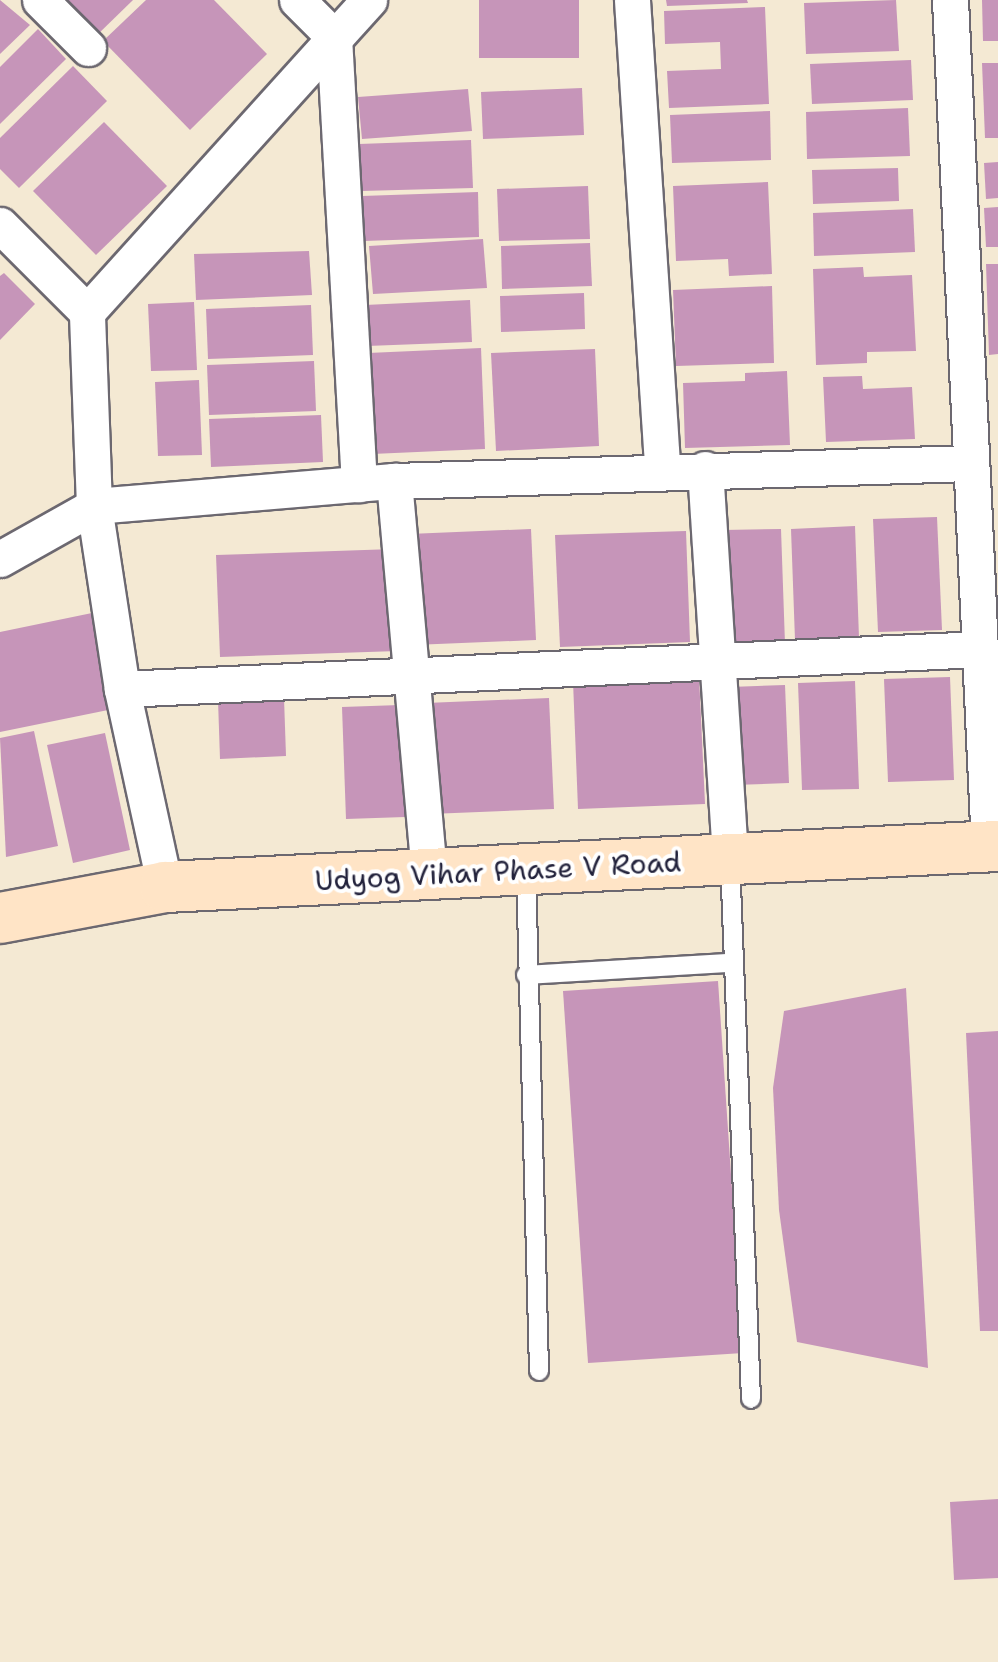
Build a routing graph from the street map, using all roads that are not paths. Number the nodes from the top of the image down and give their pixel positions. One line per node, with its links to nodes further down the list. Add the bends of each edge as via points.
1 (40, 0): 7 (street)
2 (298, 0): 6 (street)
3 (369, 0): 6 (street)
4 (632, 0): 12 (street)
5 (950, 0): 10 (street)
6 (334, 36): 9 (street); 13 (street)
7 (88, 48)
8 (0, 225): 9 (street)
9 (87, 312): 14 (street)
10 (971, 464): 11 (street); 16 (street)
11 (705, 469): 12 (street); 17 (street)
12 (662, 470): 13 (street)
13 (376, 482): 14 (street); 18 (street)
14 (94, 506): 15 (street); 19 (street)
15 (0, 560)
16 (980, 649): 17 (street); 20 (street)
17 (720, 664): 18 (street); 21 (street)
18 (412, 680): 19 (street); 23 (street)
19 (122, 690): 24 (street)
20 (993, 846): 21 (street, Udyog Vihar Phase V Road)
21 (730, 859): 22 (street, Udyog Vihar Phase V Road); 26 (lane)
22 (526, 870): 23 (street, Udyog Vihar Phase V Road); 27 (lane)
23 (430, 874): 24 (street, Udyog Vihar Phase V Road)
24 (165, 887): 25 (street, Udyog Vihar Phase V Road)
25 (0, 918)
26 (731, 964): 27 (lane); 29 (lane)
27 (526, 975): 28 (lane)
28 (539, 1371)
29 (751, 1399)

